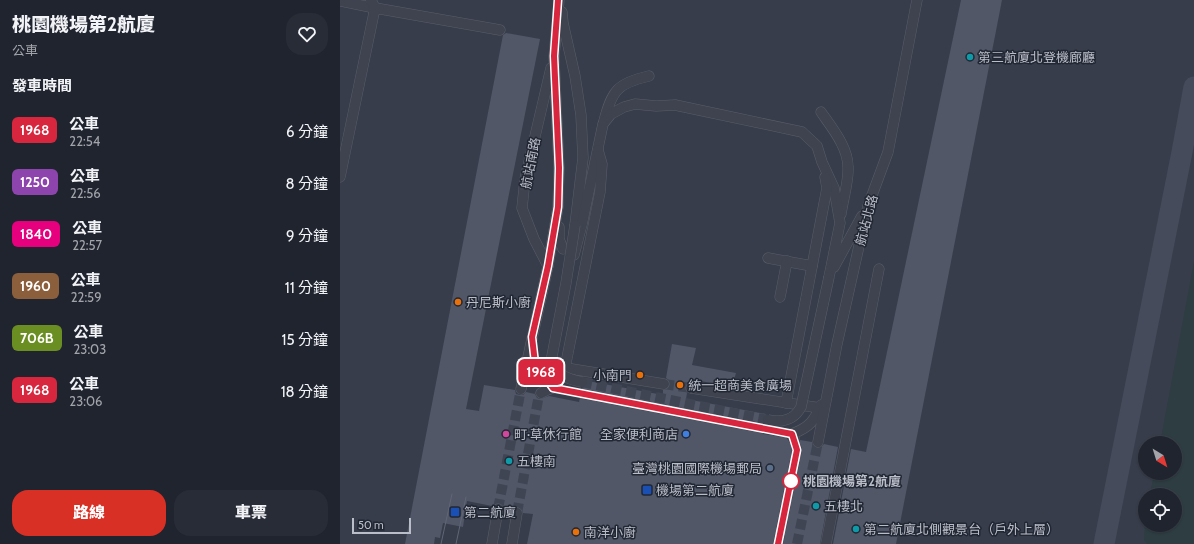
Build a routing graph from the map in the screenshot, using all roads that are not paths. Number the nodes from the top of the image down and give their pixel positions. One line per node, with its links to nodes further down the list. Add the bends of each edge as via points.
1 (560, 0): 6 (street, 航站南路); 16 (street, via 576,76 581,115 583,158)
2 (917, 0): 13 (street, 航站北路, via 888,152)
3 (340, 1): 4 (street)
4 (373, 4): 5 (street); 12 (street)
5 (500, 30)
6 (554, 56): 14 (street, 航站南路, via 559,168); 20 (street, 航站南路, via 525,179 522,208)
7 (650, 76): 9 (street, via 623,84 615,92 607,106)
8 (821, 112): 15 (street, via 845,152 848,167)
9 (603, 124): 10 (street); 11 (street, via 611,114 635,104 675,105 802,132 818,146)
10 (597, 148): 16 (street); 27 (street, via 602,164 600,192)
11 (822, 162): 15 (street, via 834,188); 21 (street, via 827,188)
12 (340, 177)
13 (868, 206): 23 (street); 32 (street, 航站北路)
14 (558, 207): 17 (street, via 559,239); 20 (street, 航站南路)
15 (840, 223): 23 (street)
16 (579, 224): 28 (street, bridge, via 552,356 556,369 562,375 569,380)
17 (563, 249)
18 (768, 258): 19 (street)
19 (787, 262): 21 (street); 24 (street)
20 (548, 266): 25 (street, 航站南路)
21 (812, 266): 34 (street)
22 (879, 269): 43 (street)
23 (828, 277): 36 (street, bridge, via 801,407 798,413 785,421)
24 (780, 297)
25 (532, 337): 26 (street); 31 (street, 航站南路)
26 (535, 363): 27 (street); 33 (street, via 553,388)
27 (565, 368): 29 (street)
28 (582, 382)
29 (664, 384)
30 (691, 388): 34 (street)
31 (521, 389)
32 (827, 392): 35 (street); 38 (street, 航站北路)
33 (541, 393)
34 (786, 403): 35 (street)
35 (820, 408): 37 (street, via 814,421)
36 (768, 420)
37 (793, 436)
38 (818, 442)
39 (498, 509): 41 (street)
40 (517, 513): 42 (street)
41 (492, 544)
42 (512, 544)
43 (826, 544)

